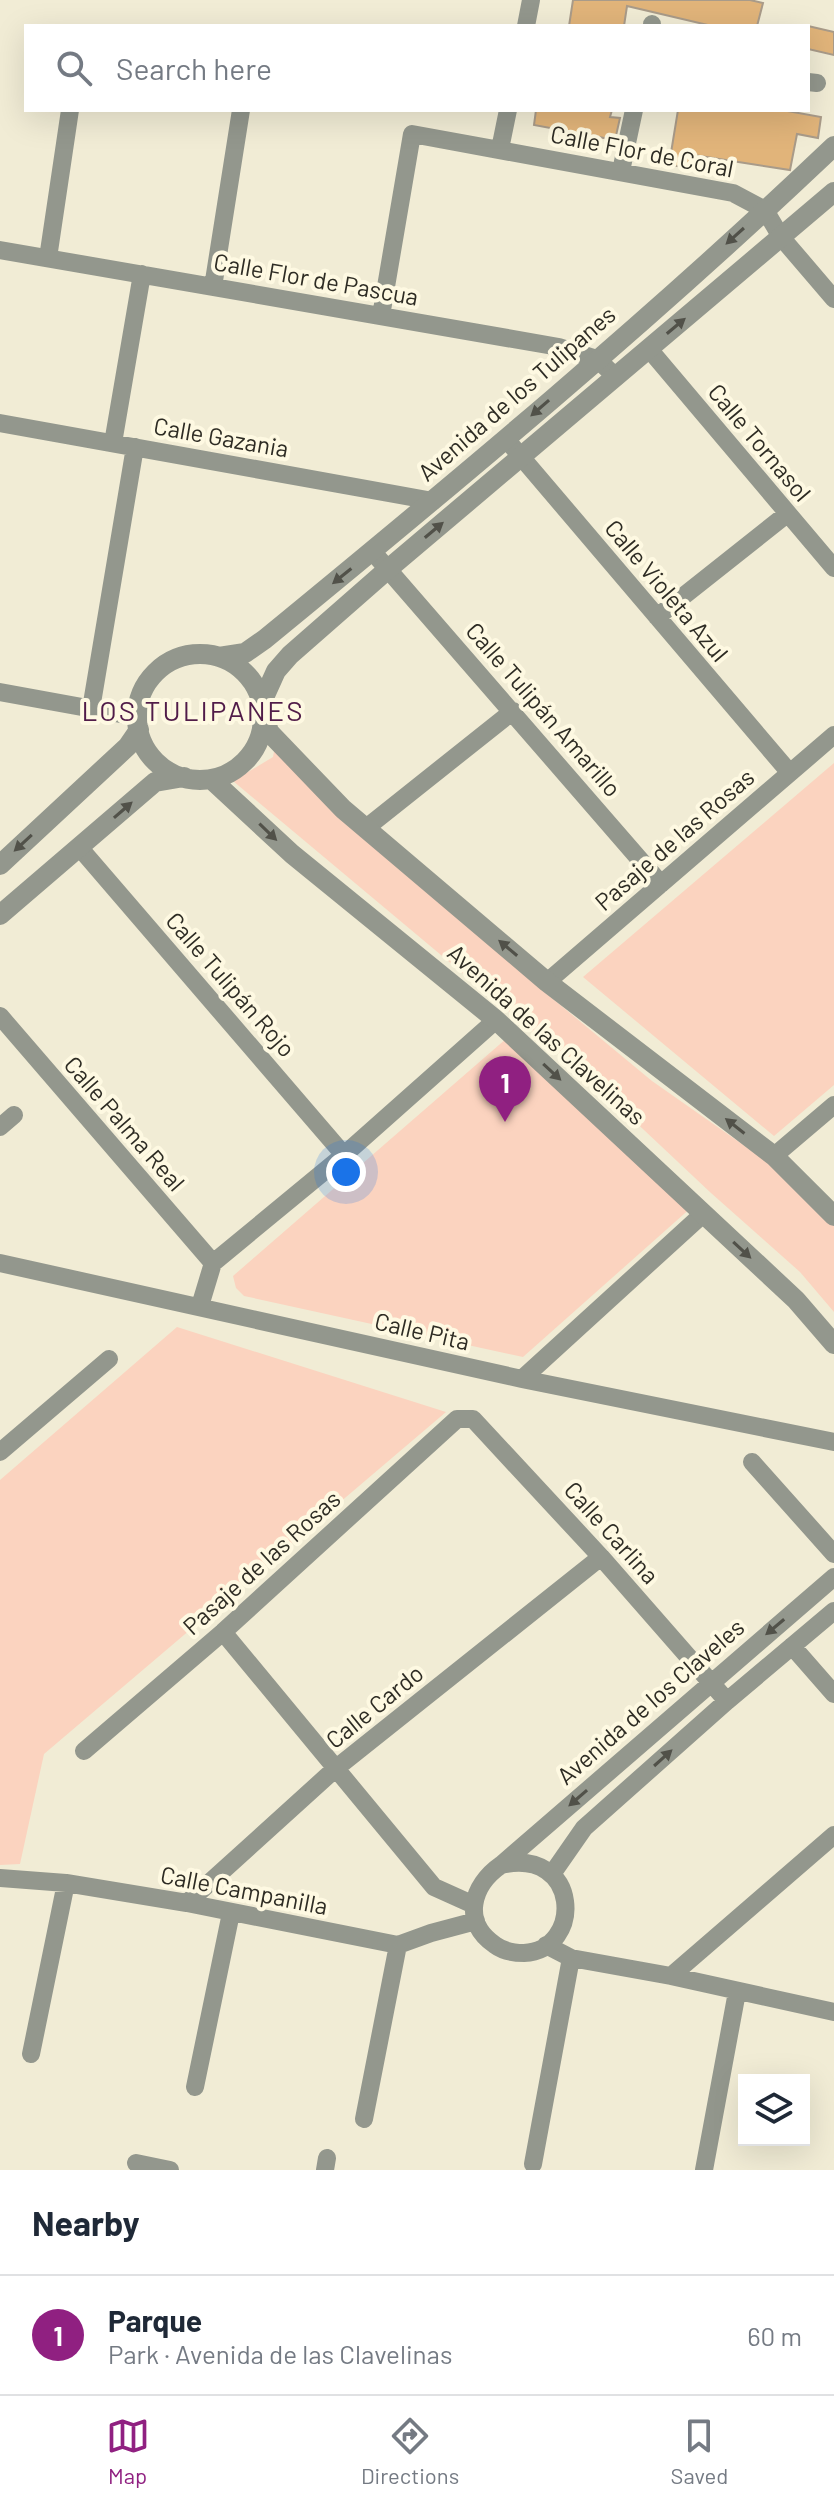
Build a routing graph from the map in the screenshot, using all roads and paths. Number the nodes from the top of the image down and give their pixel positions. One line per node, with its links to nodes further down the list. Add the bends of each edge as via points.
1 (531, 0): 2 (street)
2 (526, 24)
3 (70, 112): 14 (street)
4 (241, 112): 16 (street)
5 (508, 112): 8 (street)
6 (634, 112): 9 (street)
7 (834, 146): 11 (street, Avenida de los Tulipanes)
8 (500, 149): 9 (street, Calle Flor de Coral); 18 (street, Calle Flor de Coral, via 412,134)
9 (621, 171): 11 (street, Calle Flor de Coral, via 733,193)
10 (834, 192): 12 (street, Avenida de los Tulipanes)
11 (765, 210): 12 (street); 20 (street, Avenida de los Tulipanes, one-way to 20)
12 (781, 237): 17 (street); 19 (street, Avenida de los Tulipanes, one-way to 12)
13 (0, 250): 14 (street, Calle Flor de Pascua)
14 (48, 258): 15 (street, Calle Flor de Pascua)
15 (142, 274): 16 (street, Calle Flor de Pascua); 24 (street)
16 (213, 287): 18 (street, Calle Flor de Pascua)
17 (834, 299)
18 (381, 316): 20 (street, Calle Flor de Pascua, via 559,347)
19 (649, 349): 21 (street, Avenida de los Tulipanes); 28 (street, Calle Tornasol)
20 (597, 359): 21 (street, Calle Flor de Pascua); 23 (street, Avenida de los Tulipanes, one-way to 23)
21 (616, 377): 26 (street, Avenida de los Tulipanes)
22 (0, 423): 24 (street, Calle Gazania)
23 (506, 439): 26 (street, Calle Violeta Azul); 27 (street, Avenida de los Tulipanes)
24 (113, 443): 25 (street, Calle Gazania)
25 (135, 447): 27 (street, Calle Gazania); 36 (street)
26 (521, 456): 31 (street, Avenida de los Tulipanes, one-way to 26); 32 (street, Calle Violeta Azul)
27 (433, 501): 29 (street, Avenida de los Tulipanes)
28 (787, 514): 30 (street, Calle Tornasol); 32 (street)
29 (372, 551): 31 (street, Calle Tulipán Amarillo); 33 (street, Avenida de los Tulipanes, one-way to 33, via 245,653)
30 (834, 568)
31 (387, 570): 35 (street, Avenida de los Tulipanes, via 290,655 276,671); 37 (street, Calle Tulipán Amarillo)
32 (657, 617): 40 (street, Calle Violeta Azul)
33 (219, 657): 35 (street, via 242,669); 38 (street, via 181,657 159,670 143,691)
34 (0, 692): 36 (street)
35 (263, 708): 42 (street, via 259,739 246,760); 43 (street, Avenida de las Clavelinas, via 269,732)
36 (91, 709): 38 (street)
37 (513, 711): 43 (street); 46 (street, Calle Tulipán Amarillo)
38 (138, 724): 41 (street, via 150,755); 45 (street, one-way to 45, via 128,746)
39 (834, 735): 40 (street, Pasaje de las Rosas)
40 (790, 773): 46 (street, Pasaje de las Rosas)
41 (184, 777): 42 (street); 44 (street, one-way to 41, via 155,782)
42 (211, 779): 50 (street, Avenida de las Clavelinas, one-way to 50, via 292,854)
43 (366, 828): 48 (street, Avenida de las Clavelinas, one-way to 43)
44 (79, 847): 47 (street); 52 (street, Calle Tulipán Rojo)
45 (0, 865)
46 (661, 884): 48 (street, Pasaje de las Rosas)
47 (0, 915)
48 (547, 982): 53 (street, Avenida de las Clavelinas, one-way to 48)
49 (0, 1016): 57 (street, Calle Palma Real)
50 (496, 1020): 52 (street); 54 (street, Avenida de las Clavelinas, one-way to 54)
51 (834, 1105): 53 (street)
52 (344, 1155): 57 (street)
53 (774, 1156): 55 (street, Avenida de las Clavelinas)
54 (703, 1214): 59 (street, Avenida de las Clavelinas, one-way to 59, via 796,1300); 61 (street)
55 (834, 1216)
56 (0, 1263): 58 (street, Calle Pita)
57 (213, 1263): 58 (street)
58 (200, 1306): 61 (street, Calle Pita)
59 (834, 1344)
60 (109, 1359): 64 (street)
61 (522, 1379): 63 (street, Calle Pita)
62 (473, 1419): 67 (street, Calle Carlina); 70 (street, Pasaje de las Rosas, via 457,1419)
63 (834, 1442)
64 (0, 1452)
65 (752, 1462): 66 (street)
66 (834, 1554)
67 (601, 1557): 72 (street, Calle Carlina); 76 (street, Calle Cardo)
68 (834, 1577): 72 (street, Avenida de los Claveles, one-way to 72)
69 (834, 1611): 71 (street, Avenida de los Claveles)
70 (223, 1632): 75 (street, Pasaje de las Rosas); 76 (street)
71 (792, 1646): 73 (street); 74 (street, Avenida de los Claveles)
72 (711, 1681): 74 (street, Calle Carlina); 78 (street, Avenida de los Claveles, one-way to 78)
73 (834, 1694)
74 (727, 1701): 79 (street, Avenida de los Claveles, one-way to 74, via 584,1828)
75 (84, 1751)
76 (335, 1769): 82 (street, Calle Cardo); 84 (street, via 434,1887)
77 (834, 1835): 88 (street)
78 (501, 1865): 79 (street, via 537,1864); 84 (street, via 478,1888)
79 (552, 1874): 86 (street, via 562,1887 565,1920)
80 (0, 1878): 81 (street, Calle Campanilla)
81 (66, 1883): 82 (street, Calle Campanilla); 91 (street)
82 (187, 1903): 83 (street, Calle Campanilla)
83 (231, 1913): 85 (street, Calle Campanilla); 92 (street)
84 (475, 1913): 85 (street); 86 (street, via 484,1937 497,1947 513,1953)
85 (398, 1945): 93 (street)
86 (546, 1945): 87 (street)
87 (571, 1958): 88 (street); 95 (street)
88 (671, 1976): 89 (street)
89 (737, 1992): 90 (street); 97 (street)
90 (834, 2012)
91 (31, 2054)
92 (195, 2087)
93 (364, 2119)
94 (136, 2163): 96 (street)
95 (533, 2164)
96 (170, 2170)
97 (704, 2170)

